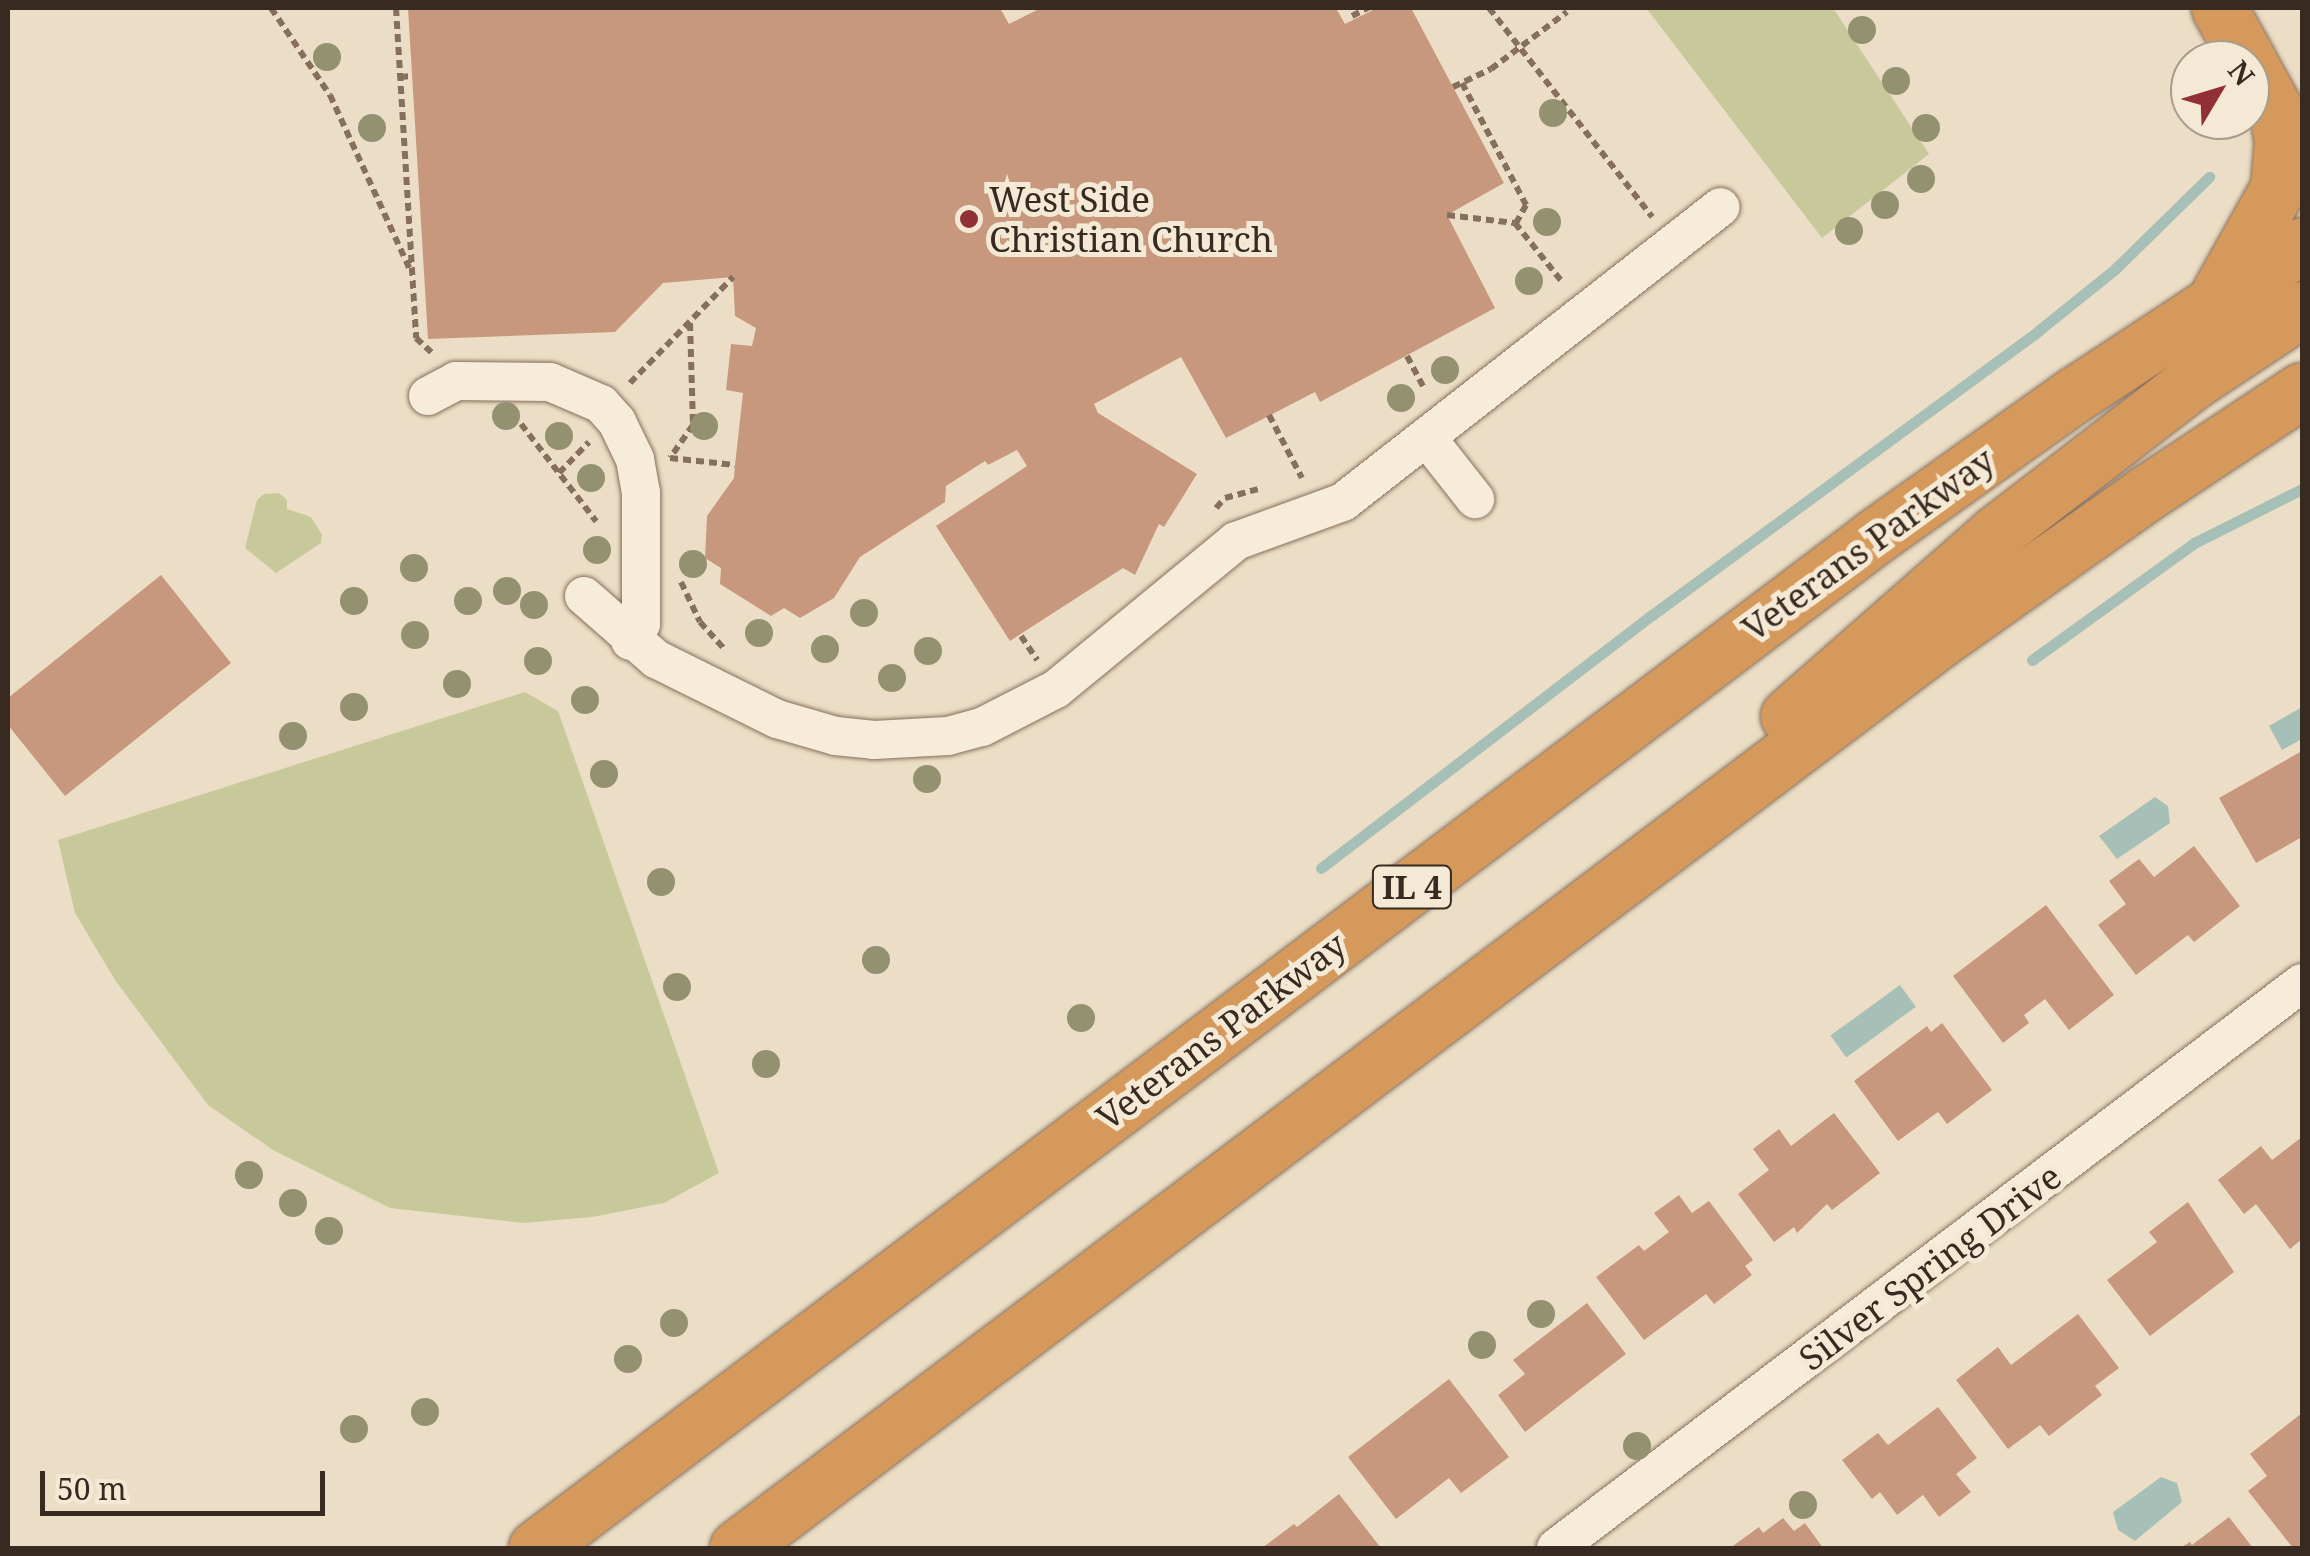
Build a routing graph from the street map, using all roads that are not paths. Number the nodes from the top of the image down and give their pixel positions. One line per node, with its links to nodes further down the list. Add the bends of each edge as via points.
1 (2220, 8): 2 (highway)
2 (2247, 40)
3 (2270, 67): 5 (street)
4 (2270, 85): 8 (highway, via 2282,141 2278,188)
5 (2302, 107)
6 (1720, 207): 13 (street)
7 (2302, 245): 8 (highway, Veterans Parkway / IL 4)
8 (2214, 302): 20 (highway, Veterans Parkway / IL 4, via 1874,537)
9 (2302, 309): 18 (highway, via 2192,382 1996,532 1808,696 1748,756)
10 (2302, 390): 17 (highway)
11 (428, 396): 16 (street, via 456,381 550,382 600,404 617,422 636,459 641,492 641,624)
12 (2302, 428): 17 (highway, via 2014,624)
13 (1427, 438): 14 (street); 16 (street, via 1342,502 1236,541 1056,689 982,728 915,739 836,736 777,719)
14 (1475, 499)
15 (584, 596): 16 (street)
16 (630, 640)
17 (1940, 640): 18 (highway)
18 (1710, 811): 21 (highway)
19 (2302, 983): 22 (street, Silver Spring Drive)
20 (536, 1548)
21 (738, 1548)
22 (1556, 1548)

